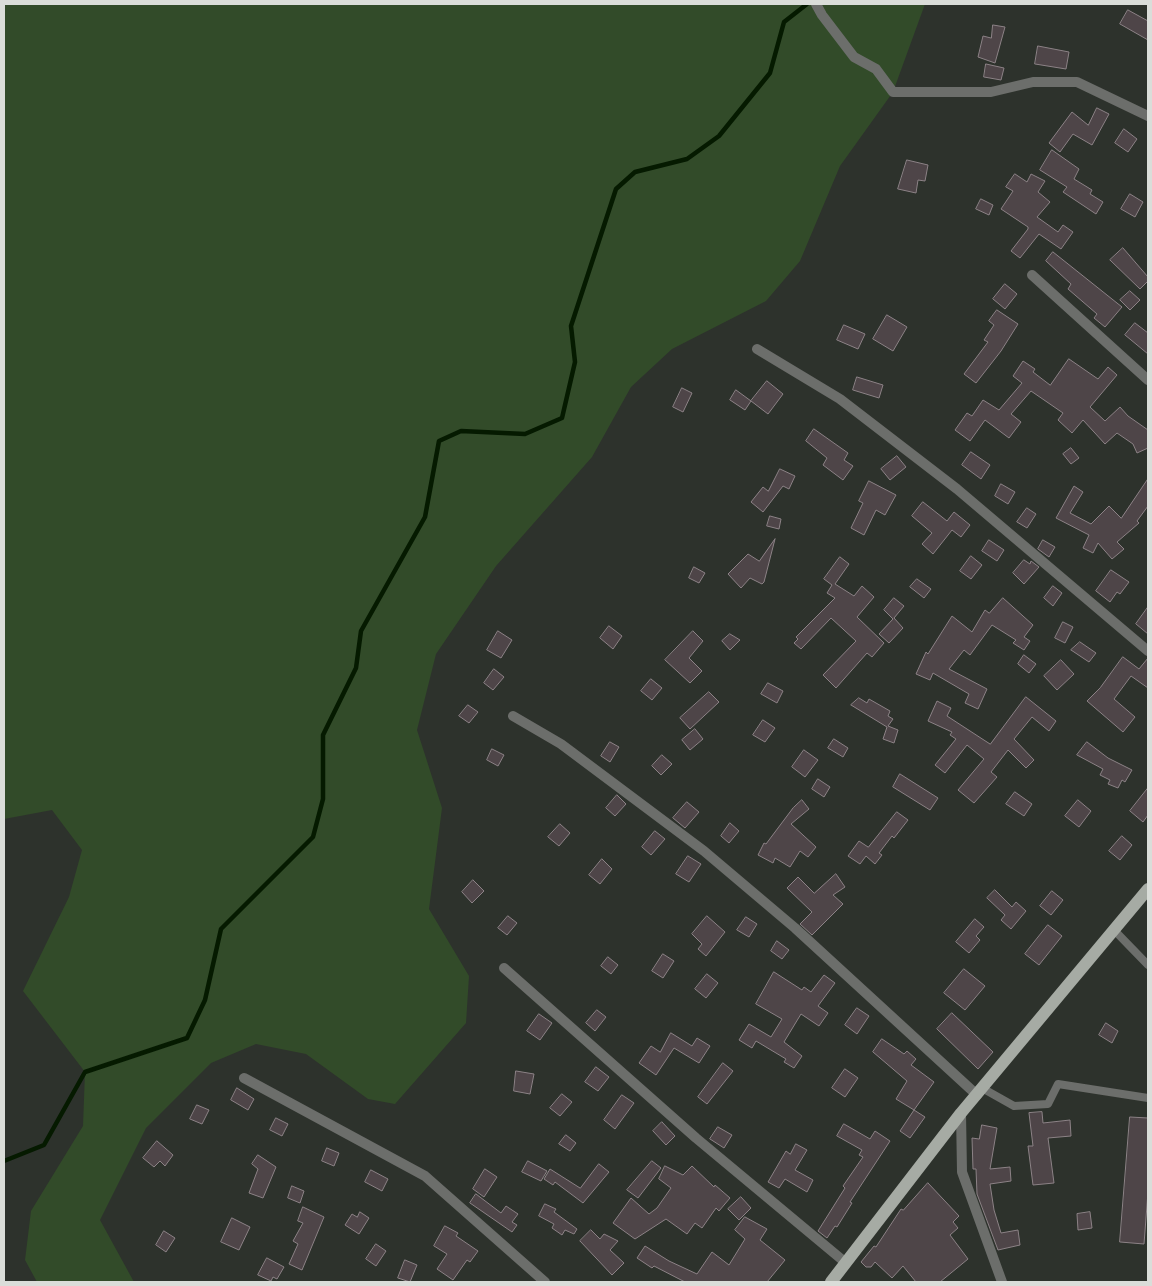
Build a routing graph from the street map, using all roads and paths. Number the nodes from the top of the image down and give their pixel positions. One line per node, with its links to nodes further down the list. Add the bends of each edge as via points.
1 (816, 4): 2 (street, via 854,56 876,68 893,92 991,92 1033,82 1077,82)
2 (1148, 116)
3 (1032, 275): 5 (street)
4 (757, 349): 6 (street, via 840,399 957,489)
5 (1148, 380)
6 (1148, 651)
7 (513, 716): 13 (street, via 561,744 704,851)
8 (1148, 889): 9 (main road)
9 (1115, 931): 10 (lane); 13 (main road)
10 (1148, 965)
11 (504, 968): 16 (street, via 696,1138)
12 (244, 1078): 17 (street, via 425,1176)
13 (979, 1092): 14 (lane, via 1014,1106 1048,1104 1058,1084); 15 (main road)
14 (1148, 1098)
15 (962, 1113): 16 (main road); 19 (street, via 962,1172)
16 (846, 1263): 18 (main road)
17 (545, 1282)
18 (831, 1282)
19 (1002, 1282)

